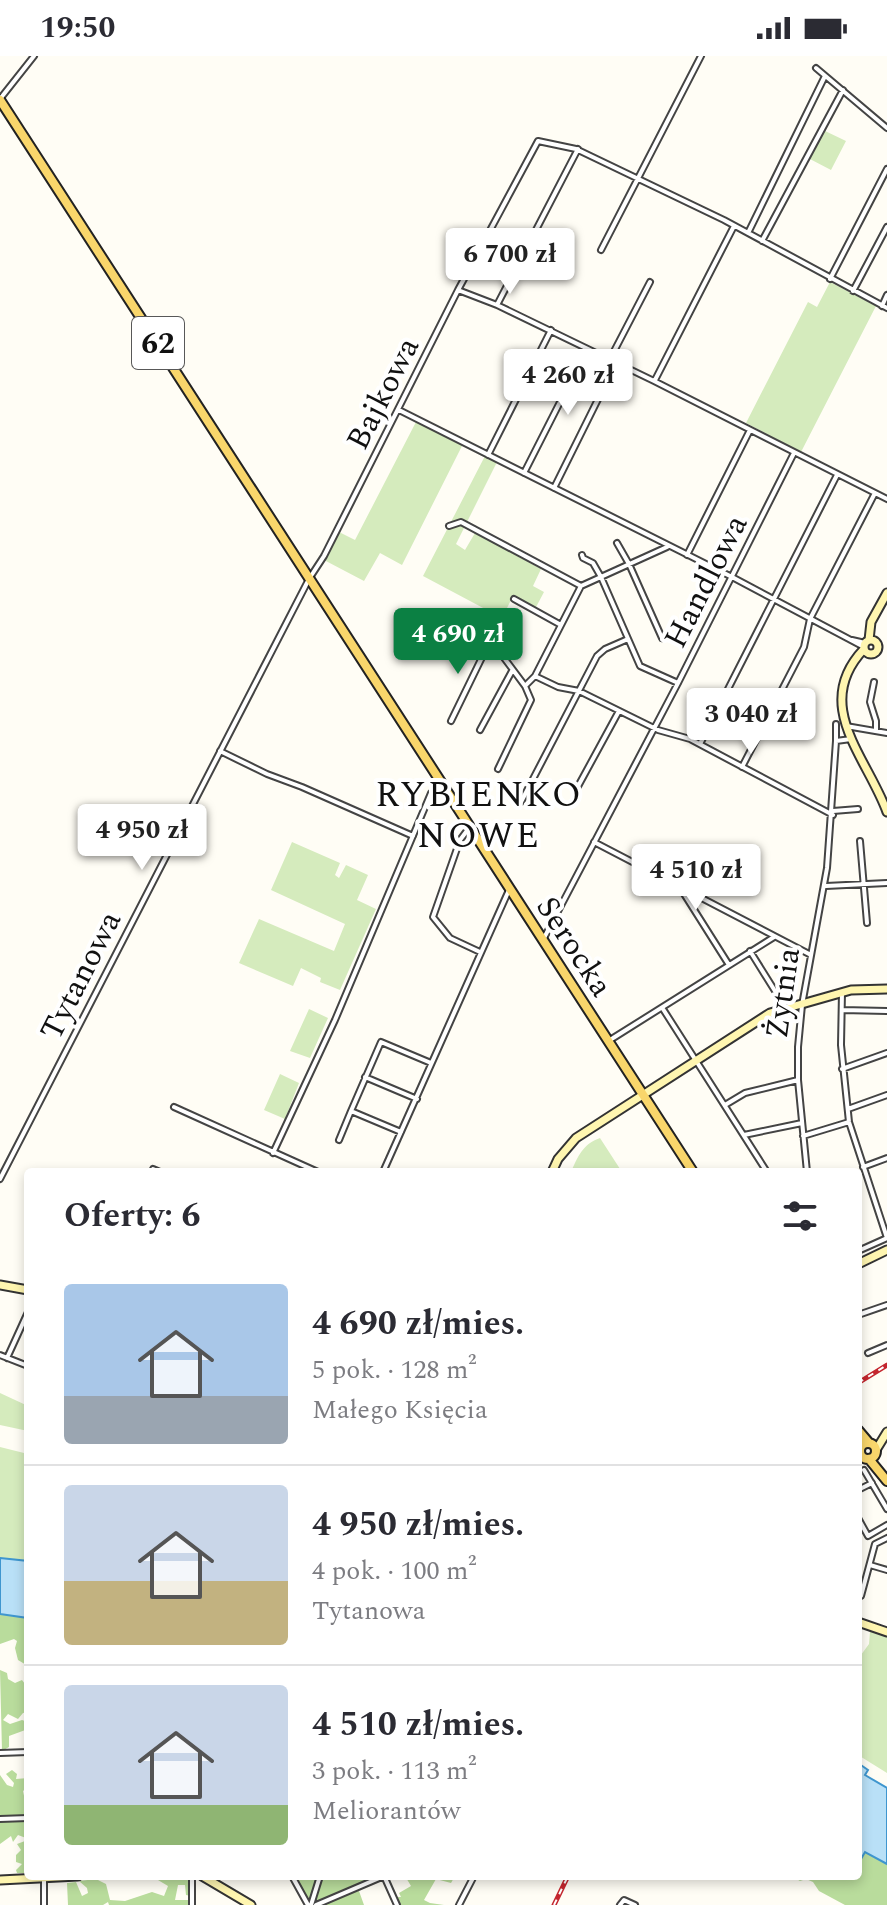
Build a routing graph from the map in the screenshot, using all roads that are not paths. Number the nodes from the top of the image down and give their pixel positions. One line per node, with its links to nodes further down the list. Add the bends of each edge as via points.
1 (34, 56): 6 (street)
2 (701, 56): 10 (street)
3 (816, 68): 4 (street)
4 (825, 76): 5 (street); 13 (street)
5 (843, 90): 7 (street); 14 (street)
6 (0, 99): 45 (main road, 62)
7 (887, 128)
8 (578, 149): 10 (street); 18 (street, Bajkowa, via 538,141); 21 (street)
9 (887, 169): 16 (street)
10 (637, 179): 11 (street); 15 (street)
11 (734, 226): 13 (street); 27 (street)
12 (887, 227): 19 (street)
13 (748, 233): 14 (street)
14 (762, 241): 16 (street)
15 (601, 250)
16 (830, 279): 19 (street)
17 (650, 282): 25 (street)
18 (458, 290): 21 (street); 28 (street, Bajkowa)
19 (853, 291): 22 (street)
20 (887, 295): 22 (street)
21 (497, 305): 23 (street)
22 (884, 307)
23 (551, 330): 24 (street); 31 (street)
24 (587, 349): 25 (street); 32 (street)
25 (610, 359): 26 (street)
26 (616, 363): 27 (street); 34 (street)
27 (654, 381): 29 (street)
28 (399, 410): 31 (street); 45 (street, Bajkowa)
29 (750, 430): 30 (street); 41 (street)
30 (794, 453): 33 (street); 44 (street, Handlowa)
31 (488, 455): 32 (street)
32 (524, 473): 34 (street)
33 (837, 475): 35 (street); 49 (street)
34 (554, 488): 39 (street)
35 (875, 493): 36 (street); 50 (street)
36 (887, 499)
37 (449, 526): 46 (street, via 461,522)
38 (617, 543): 42 (street)
39 (668, 546): 41 (street); 42 (street)
40 (582, 555): 43 (street)
41 (687, 555): 44 (street)
42 (629, 564): 43 (street); 53 (street)
43 (601, 577): 46 (street); 54 (street)
44 (732, 577): 49 (street); 61 (street, Handlowa)
45 (309, 579): 75 (street, Tytanowa); 78 (main road, Serocka / 62)
46 (581, 586): 51 (street)
47 (887, 593): 57 (street, via 874,616)
48 (514, 599): 51 (street)
49 (774, 599): 50 (street); 74 (street)
50 (810, 619): 57 (street); 76 (street, via 804,647)
51 (561, 625): 59 (street)
52 (456, 626): 56 (street)
53 (662, 638)
54 (628, 639): 61 (street, via 640,666); 63 (street, via 601,652)
55 (887, 640): 57 (street)
56 (489, 643): 58 (street); 65 (street)
57 (870, 645): 67 (street, via 856,658 843,694)
58 (512, 671): 62 (street); 69 (street)
59 (535, 676): 62 (street); 63 (street)
60 (874, 682): 70 (street, via 870,702)
61 (678, 683): 68 (street, Handlowa)
62 (525, 686): 77 (street, via 531,705)
63 (579, 691): 64 (street); 80 (street)
64 (619, 711): 68 (street); 79 (street)
65 (451, 721)
66 (836, 724): 73 (street, Żytnia)
67 (845, 726): 70 (street); 72 (street)
68 (653, 728): 74 (street); 87 (street, Handlowa)
69 (480, 730)
70 (876, 731): 71 (street)
71 (887, 733)
72 (851, 739): 73 (street); 82 (street)
73 (836, 741): 83 (street, Żytnia)
74 (700, 744): 76 (street)
75 (220, 751): 85 (street); 136 (street, Tytanowa)
76 (742, 767): 83 (street)
77 (498, 769)
78 (441, 783): 84 (main road, Serocka / 62); 85 (street, via 431,793)
79 (576, 790)
80 (521, 802)
81 (858, 809): 83 (street)
82 (887, 812)
83 (833, 813): 90 (street, Żytnia)
84 (470, 828): 92 (main road, Serocka / 62); 97 (street, via 460,840 433,917 450,938)
85 (413, 836): 127 (street)
86 (860, 841): 89 (street)
87 (594, 842): 91 (street); 95 (street, Handlowa)
88 (887, 883): 89 (street)
89 (864, 885): 90 (street); 93 (street)
90 (825, 886): 98 (street, Żytnia)
91 (680, 888): 94 (street); 99 (street)
92 (509, 890): 95 (main road, Serocka / 62); 97 (street)
93 (867, 923)
94 (774, 937): 96 (street); 98 (street)
95 (542, 939): 107 (main road, Serocka / 62)
96 (750, 951): 99 (street); 103 (street)
97 (480, 952): 110 (street)
98 (811, 955): 102 (street, Żytnia)
99 (729, 965): 104 (street)
100 (887, 989): 101 (street)
101 (842, 992): 102 (street); 105 (street)
102 (802, 1002): 103 (street); 113 (street, Żytnia)
103 (785, 1007): 109 (street)
104 (662, 1009): 107 (street); 109 (street)
105 (842, 1010): 106 (street); 111 (street)
106 (887, 1011)
107 (608, 1041): 115 (main road, Serocka / 62)
108 (887, 1053): 111 (street)
109 (696, 1061): 115 (street); 117 (street)
110 (431, 1063): 112 (street, via 381,1042); 116 (street)
111 (842, 1069): 119 (street)
112 (365, 1077): 116 (street); 120 (street)
113 (798, 1080): 117 (street, via 745,1093); 122 (street, Żytnia)
114 (887, 1095): 119 (street)
115 (642, 1096): 132 (street, via 576,1138); 133 (main road, Serocka / 62)
116 (417, 1099): 123 (street)
117 (725, 1105): 124 (street)
118 (174, 1107): 127 (street)
119 (847, 1110): 121 (street)
120 (351, 1111): 123 (street); 126 (street)
121 (849, 1122): 125 (street); 129 (street)
122 (802, 1123): 124 (street); 125 (street, Żytnia)
123 (401, 1132): 131 (street)
124 (744, 1135): 134 (street)
125 (803, 1136): 135 (street, Żytnia)
126 (339, 1140)
127 (273, 1153): 130 (street)
128 (887, 1158): 129 (street)
129 (863, 1167): 137 (street)
130 (309, 1168)
131 (385, 1168)
132 (554, 1168)
133 (690, 1168)
134 (765, 1168)
135 (807, 1168)
136 (0, 1179)
137 (887, 1238): 138 (street)
138 (862, 1249)
139 (887, 1252): 140 (street)
140 (862, 1263)
141 (0, 1285): 142 (street)
142 (24, 1289)
143 (887, 1305): 144 (street)
144 (862, 1314)
145 (24, 1321): 149 (street)
146 (887, 1345): 147 (street)
147 (868, 1353)
148 (0, 1355): 149 (street)
149 (7, 1358): 150 (street)
150 (24, 1364)
151 (887, 1432): 152 (street)
152 (866, 1452): 154 (main road)
153 (864, 1470): 155 (street)
154 (885, 1478)
155 (872, 1483): 156 (street); 158 (street)
156 (862, 1488)
157 (887, 1494): 158 (street)
158 (881, 1498): 159 (street)
159 (887, 1509)
160 (862, 1525): 161 (street, via 868,1536)
161 (887, 1525)
162 (887, 1538): 163 (street, via 875,1544)
163 (870, 1565): 164 (street); 165 (street)
164 (887, 1570)
165 (862, 1593)
166 (862, 1623): 167 (street)
167 (887, 1632)
168 (24, 1752): 169 (street)
169 (0, 1753)
170 (24, 1818): 171 (street)
171 (0, 1819)
172 (24, 1878): 173 (street)
173 (0, 1880)
174 (44, 1880): 183 (street)
175 (192, 1880): 184 (street)
176 (209, 1880): 185 (street)
177 (295, 1880): 186 (street)
178 (319, 1880): 186 (street)
179 (374, 1880): 186 (street)
180 (386, 1880): 187 (street)
181 (472, 1880): 188 (street)
182 (622, 1902): 189 (street)
183 (44, 1905)
184 (192, 1905)
185 (251, 1905)
186 (312, 1905)
187 (397, 1905)
188 (459, 1905)
189 (635, 1905)

